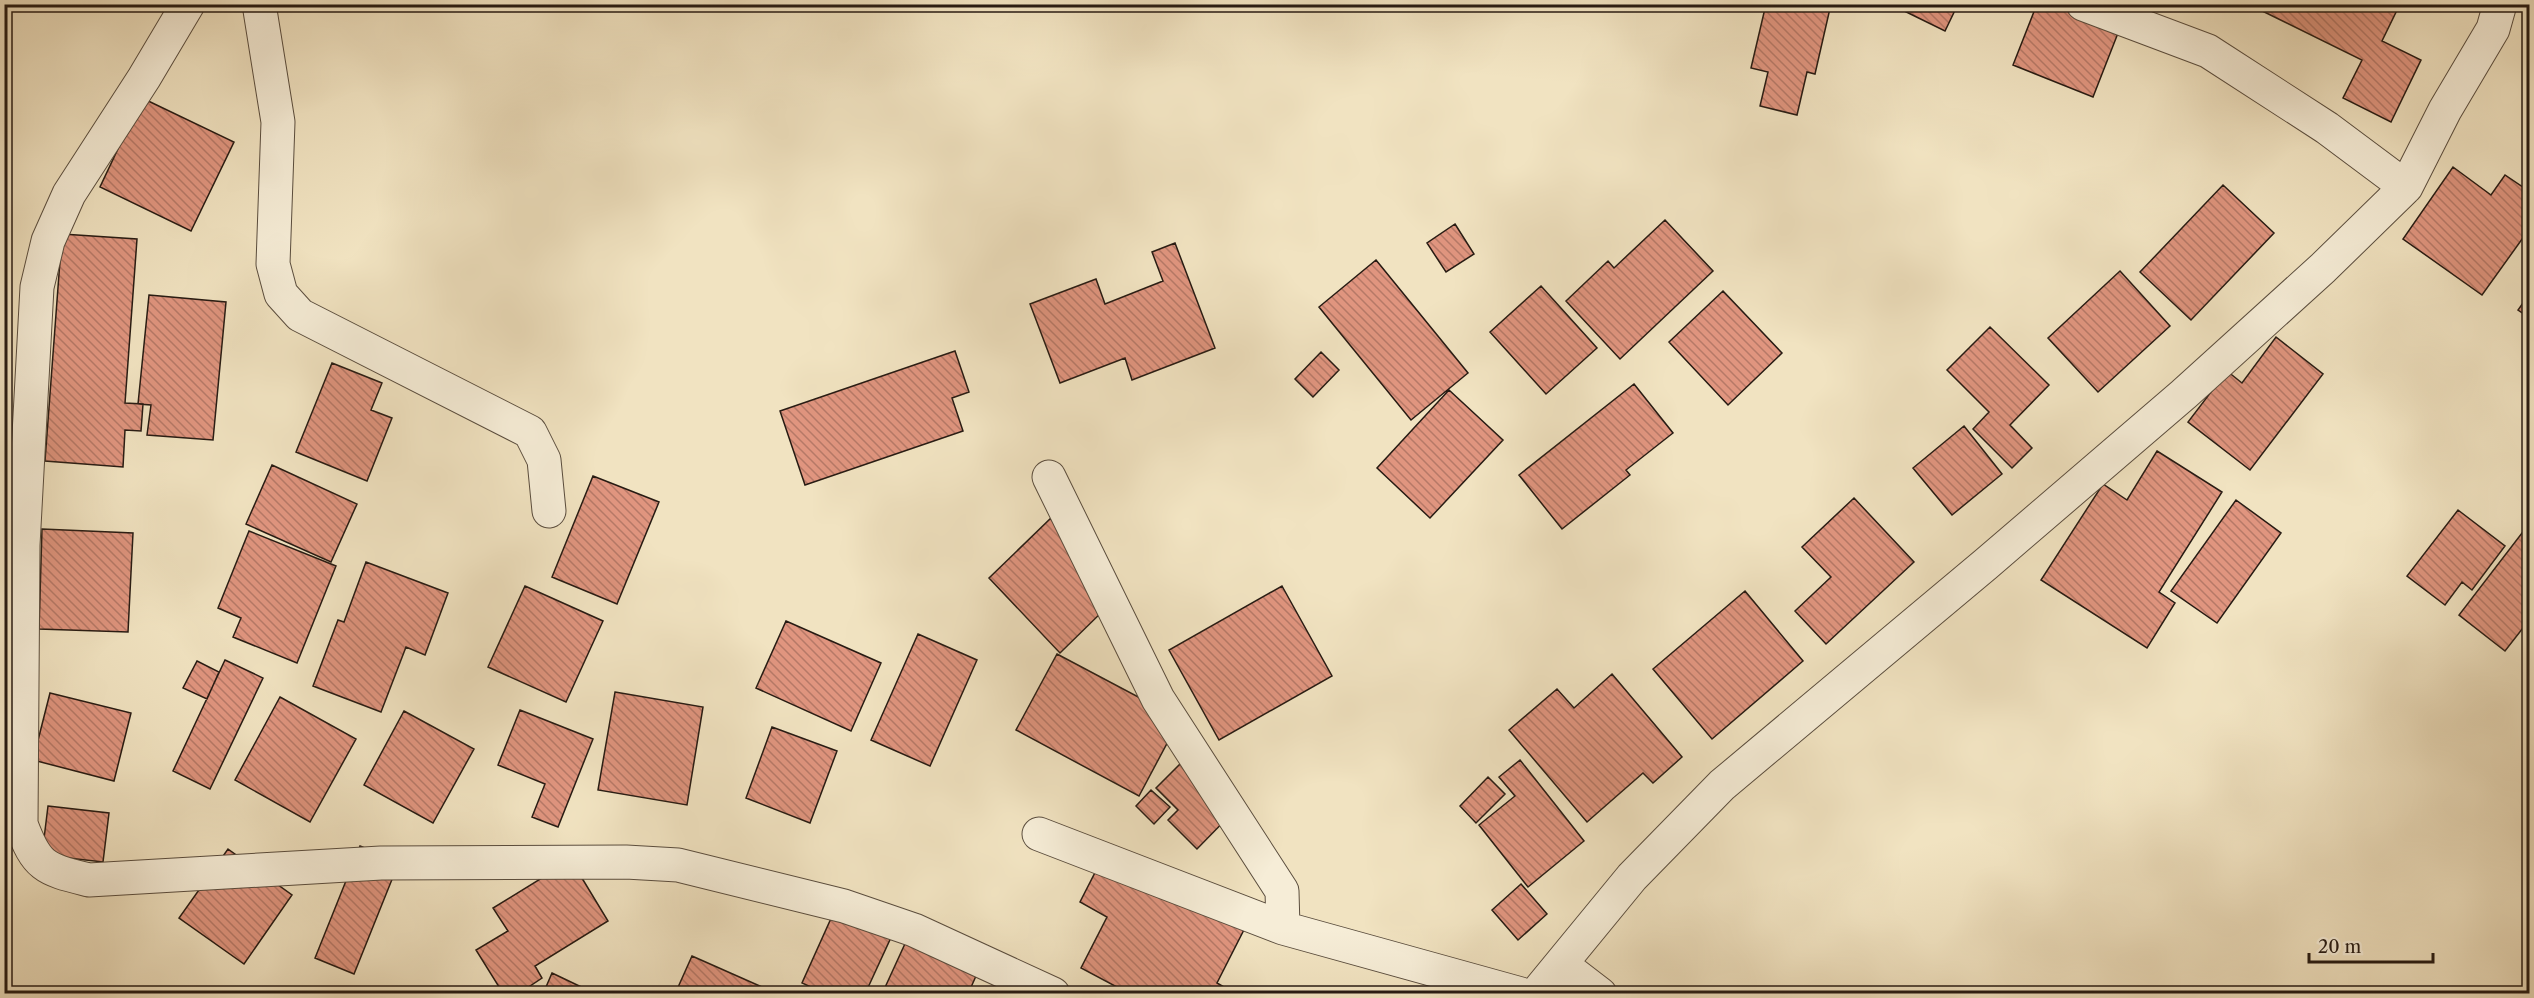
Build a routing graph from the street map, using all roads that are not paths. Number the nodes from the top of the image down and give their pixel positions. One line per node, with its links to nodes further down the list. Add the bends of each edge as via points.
1 (188, 4): 11 (street, via 69,194 48,242 37,287 23,557 21,824 32,853 54,872 89,880 381,863 626,862 678,866 844,906 914,930)
2 (259, 4): 7 (street, via 278,122 273,264 281,294 300,315 530,432 544,460)
3 (2083, 4): 5 (street, via 2208,51 2327,128)
4 (2500, 4): 5 (street, via 2493,29)
5 (2406, 187): 10 (street, via 2324,268 2184,394 1722,785 1632,877)
6 (1049, 477): 9 (street, via 1158,699 1282,891)
7 (549, 511)
8 (1039, 834): 9 (street)
9 (1283, 928): 12 (street)
10 (1561, 964): 13 (street); 14 (street)
11 (1053, 993)
12 (1521, 993)
13 (1536, 993)
14 (1600, 993)

